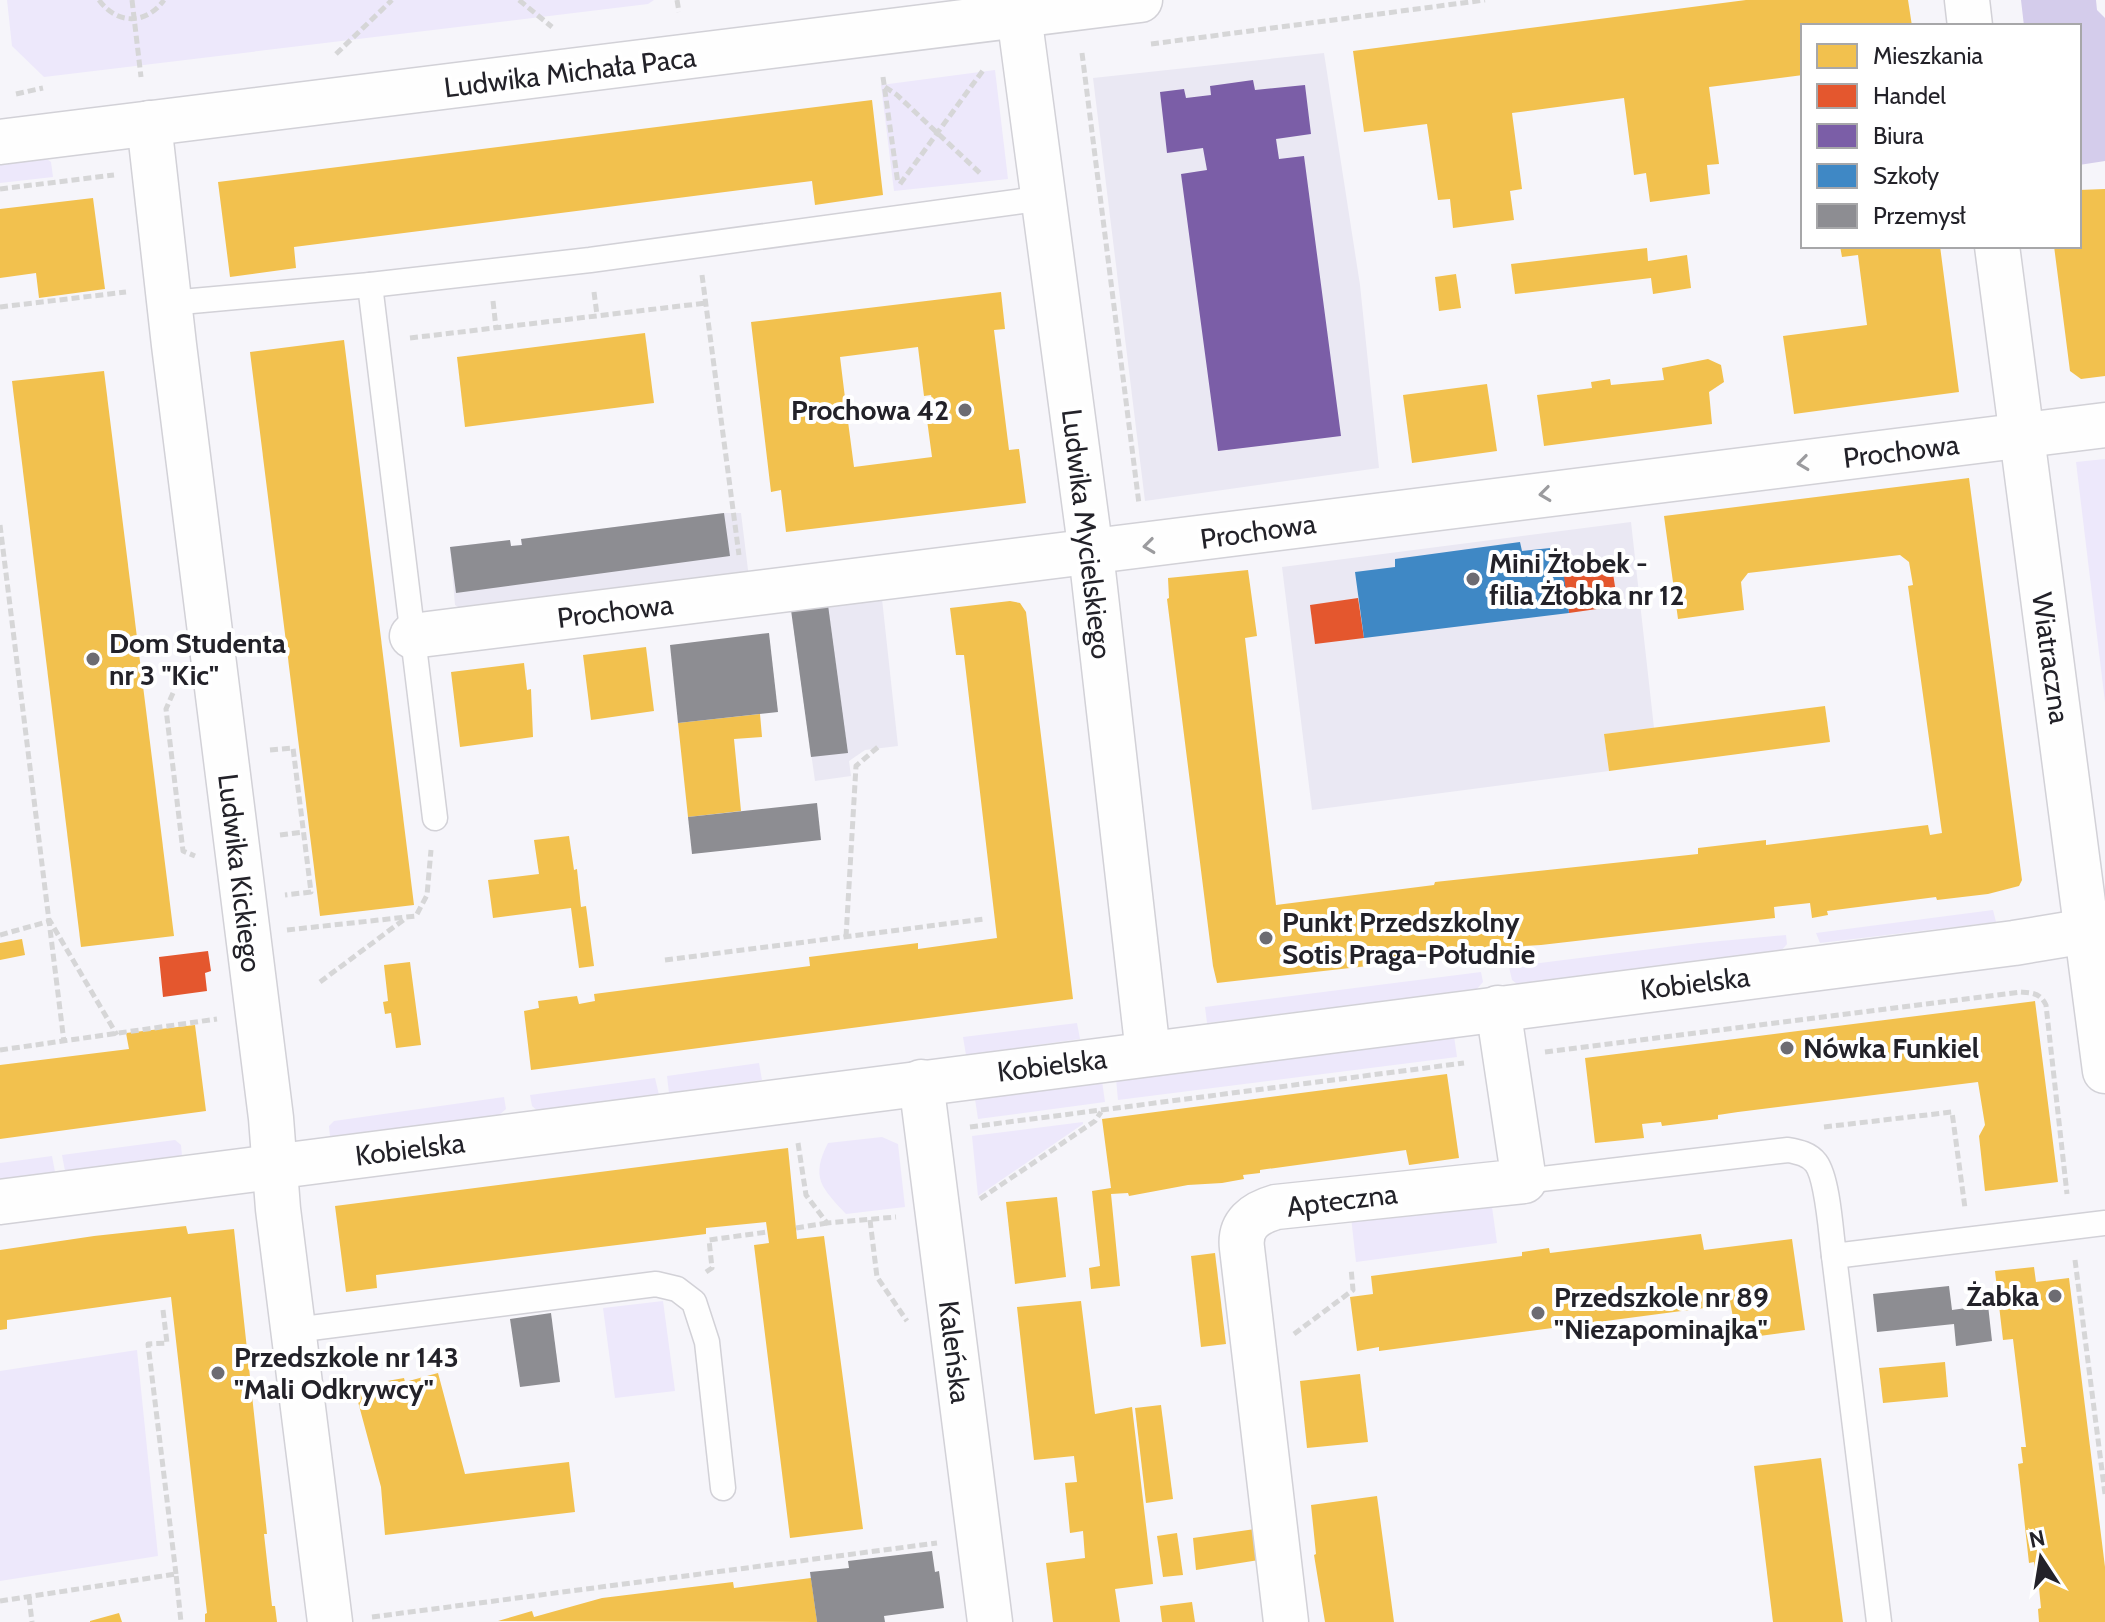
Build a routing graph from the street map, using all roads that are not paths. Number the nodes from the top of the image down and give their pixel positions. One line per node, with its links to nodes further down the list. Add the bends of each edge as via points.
1 (1140, 0): 3 (street, Ludwika Michała Paca)
2 (1967, 0): 4 (street)
3 (1019, 15): 5 (street, Ludwika Michała Paca); 7 (street, Ludwika Mycielskiego)
4 (1970, 24)
5 (149, 123): 6 (street, Ludwika Michała Paca); 10 (street, Ludwika Kickiego)
6 (0, 142)
7 (1044, 198): 9 (lane); 13 (street, Ludwika Mycielskiego)
8 (1997, 248): 12 (street, Wiatraczna)
9 (370, 285): 10 (lane); 14 (lane)
10 (154, 297): 21 (street, Ludwika Kickiego)
11 (2105, 425): 12 (street, Prochowa)
12 (2020, 437): 13 (street, Prochowa, one-way to 13); 16 (street, Wiatraczna, via 2077,840)
13 (1091, 553): 14 (street, Prochowa); 18 (street, Ludwika Mycielskiego)
14 (412, 636): 15 (lane)
15 (435, 818)
16 (2096, 930): 17 (street, Kobielska); 19 (street, Wiatraczna)
17 (1498, 1008): 18 (street, Kobielska); 22 (street)
18 (1148, 1053): 20 (street, Kobielska)
19 (2105, 1071)
20 (921, 1082): 21 (street, Kobielska); 29 (street, Kaleńska)
21 (275, 1168): 23 (street, Kobielska); 26 (street, Ludwika Kickiego)
22 (1524, 1181): 25 (lane, via 1799,1152 1808,1155 1821,1173); 30 (street, Apteczna, via 1276,1207 1254,1215 1245,1228 1241,1240)
23 (0, 1202)
24 (2105, 1223): 25 (lane)
25 (1834, 1256): 31 (lane)
26 (295, 1330): 27 (lane, via 656,1284 677,1289 694,1302 707,1342); 28 (street, Ludwika Kickiego)
27 (723, 1488)
28 (348, 1620)
29 (990, 1622)
30 (1286, 1622)
31 (1879, 1622)

